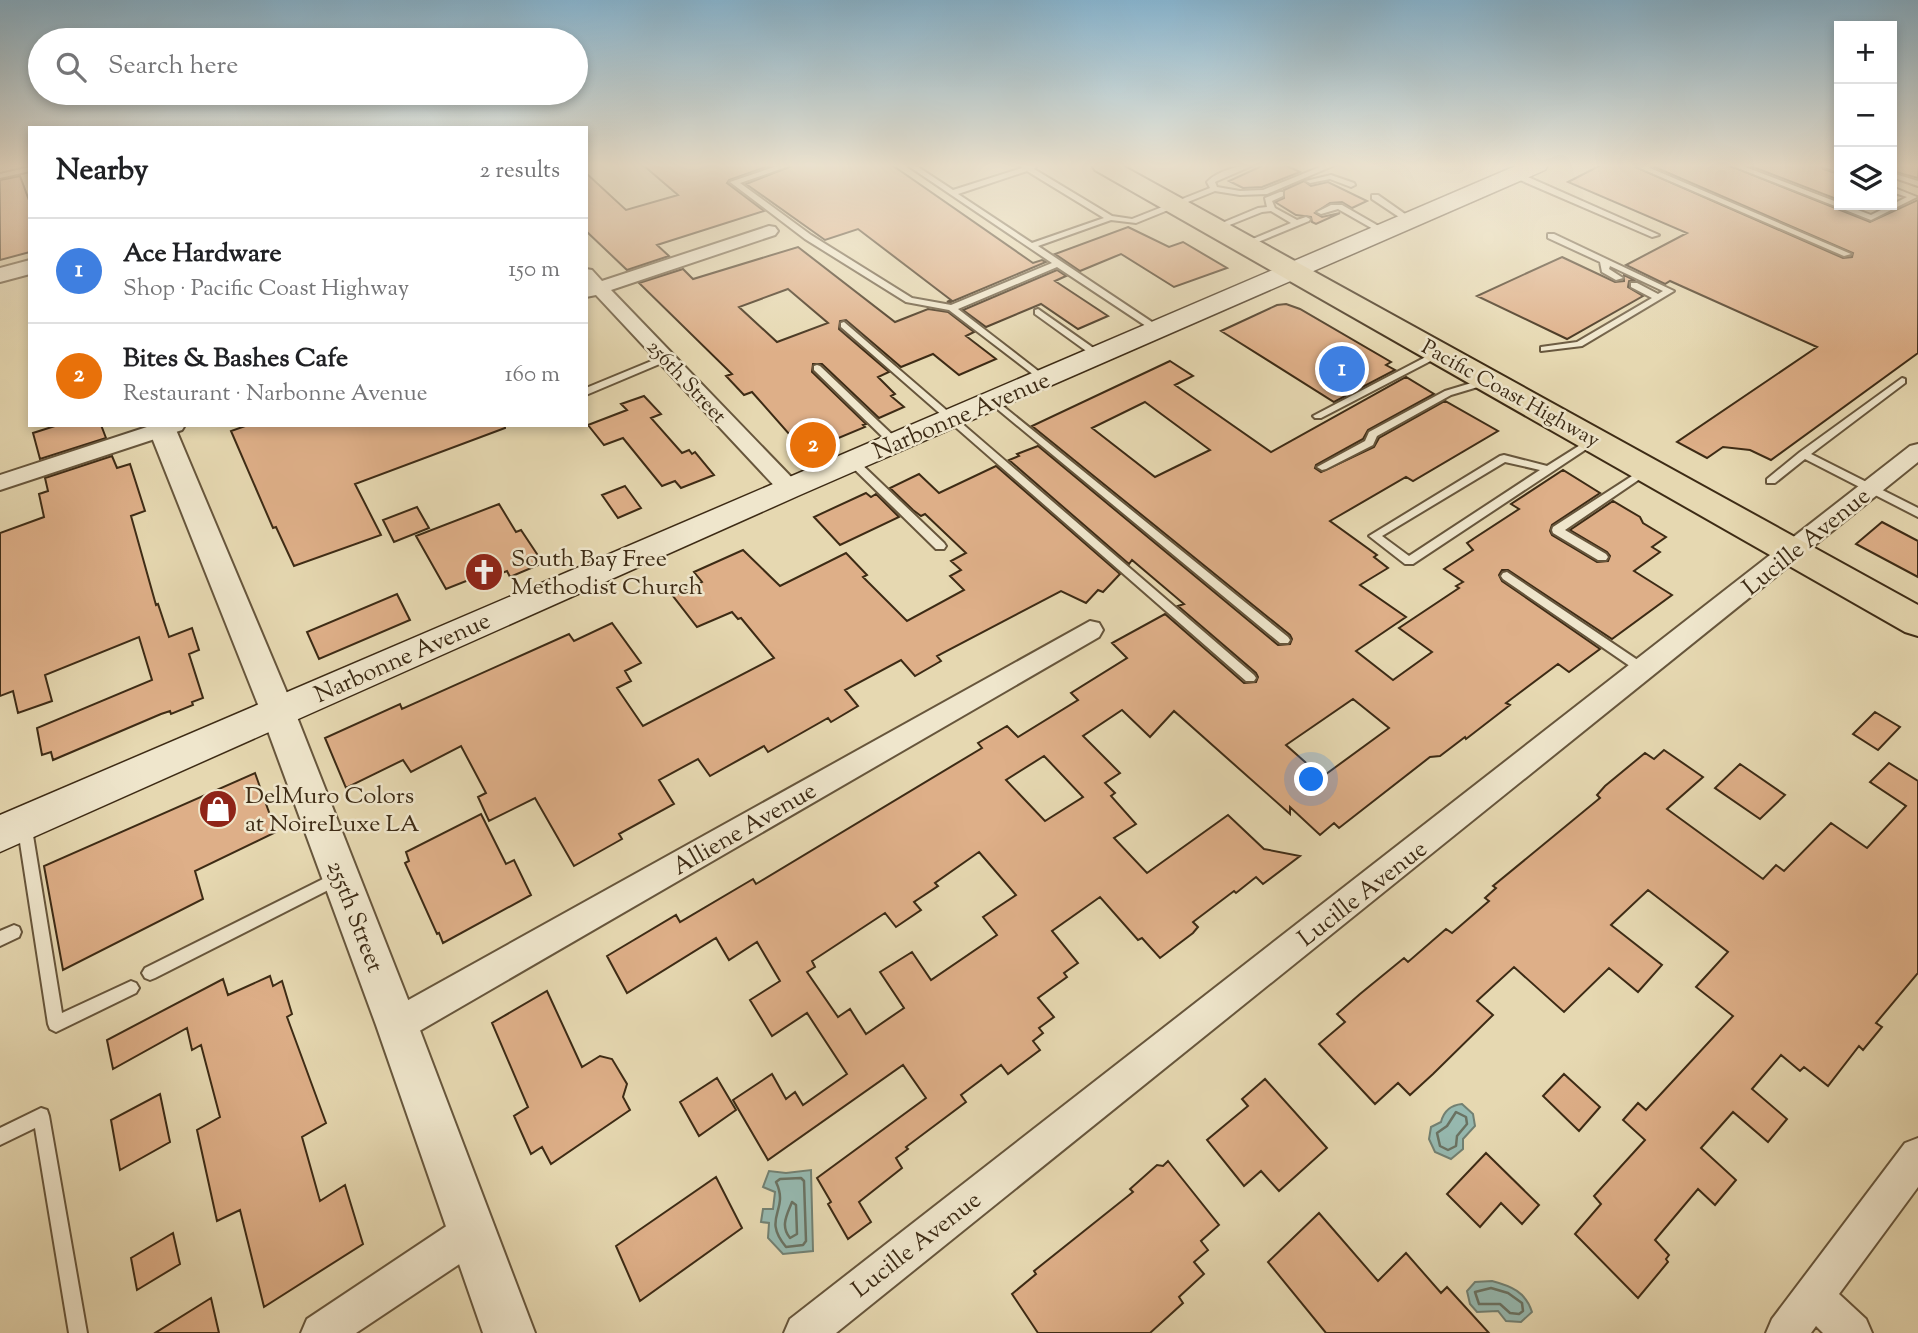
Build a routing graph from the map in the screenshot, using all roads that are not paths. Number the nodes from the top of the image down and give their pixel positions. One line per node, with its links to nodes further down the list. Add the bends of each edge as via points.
1 (795, 227): 26 (lane, via 909,300)
2 (1003, 227): 15 (lane)
3 (1084, 227): 15 (lane)
4 (1288, 227): 14 (lane)
5 (1376, 227): 11 (lane)
6 (1396, 227): 11 (main road, Narbonne Avenue)
7 (1637, 227): 12 (lane)
8 (1783, 227): 16 (lane)
9 (1214, 228): 14 (highway, Pacific Coast Highway)
10 (769, 231): 23 (street)
11 (1385, 232): 20 (main road, Narbonne Avenue)
12 (1655, 235)
13 (1551, 236): 17 (lane)
14 (1246, 245): 20 (highway, Pacific Coast Highway)
15 (1031, 246): 18 (lane)
16 (1846, 254)
17 (1603, 260): 22 (lane, via 1605,270); 25 (lane, via 1670,291)
18 (1057, 264): 26 (lane); 29 (lane)
19 (28, 268): 21 (street)
20 (1294, 272): 29 (main road, Narbonne Avenue); 31 (highway, Pacific Coast Highway)
21 (0, 275)
22 (1619, 278)
23 (591, 284): 33 (street, 256th Street)
24 (1634, 285): 25 (lane)
25 (1659, 298): 30 (lane, via 1579,344)
26 (952, 308): 35 (lane)
27 (1038, 312): 32 (lane)
28 (844, 324): 41 (lane)
29 (1158, 330): 32 (main road, Narbonne Avenue)
30 (1544, 349)
31 (1439, 353): 36 (highway, Pacific Coast Highway); 40 (lane)
32 (1099, 356): 35 (main road, Narbonne Avenue)
33 (666, 358): 38 (lane); 53 (street, 256th Street)
34 (817, 368): 44 (lane)
35 (1043, 379): 39 (main road, Narbonne Avenue)
36 (1488, 381): 43 (highway, Pacific Coast Highway); 48 (lane, via 1448,393)
37 (1902, 381): 46 (lane)
38 (588, 391)
39 (993, 401): 41 (main road, Narbonne Avenue); 62 (lane)
40 (1318, 416)
41 (954, 418): 44 (main road, Narbonne Avenue); 64 (lane)
42 (166, 427): 52 (street); 65 (street, 255th Street)
43 (1593, 440): 49 (lane); 50 (highway, Pacific Coast Highway)
44 (895, 443): 47 (main road, Narbonne Avenue)
45 (1918, 451): 54 (street, Lucille Avenue)
46 (1804, 454): 51 (lane); 54 (lane)
47 (852, 461): 53 (main road, Narbonne Avenue); 56 (lane)
48 (1322, 467)
49 (1547, 469): 49 (lane, via 1409,561 1374,536 1504,458)
50 (1646, 470): 57 (highway, Pacific Coast Highway); 58 (lane, via 1557,530)
51 (1771, 481)
52 (0, 483)
53 (789, 488): 65 (main road, Narbonne Avenue)
54 (1871, 490): 55 (lane); 57 (street, Lucille Avenue)
55 (1918, 513)
56 (940, 546)
57 (1794, 552): 60 (highway, Pacific Coast Highway); 63 (street, Lucille Avenue)
58 (1602, 557)
59 (1507, 576): 63 (lane)
60 (1918, 622)
61 (1090, 630): 70 (street, Alliene Avenue)
62 (1284, 640)
63 (1644, 670): 78 (street, Lucille Avenue)
64 (1250, 678)
65 (278, 712): 66 (main road, Narbonne Avenue); 67 (street, 255th Street)
66 (12, 828): 69 (lane, via 56,1024)
67 (340, 876): 68 (lane); 70 (street, 255th Street)
68 (150, 972)
69 (131, 988)
70 (397, 1026): 73 (street, 255th Street)
71 (0, 1138): 75 (lane, via 41,1116)
72 (1918, 1156): 74 (street)
73 (471, 1233): 76 (street); 77 (street, 255th Street)
74 (1813, 1296): 79 (street); 80 (street)
75 (78, 1333)
76 (321, 1333)
77 (509, 1333)
78 (804, 1333)
79 (1786, 1333)
80 (1852, 1333)

